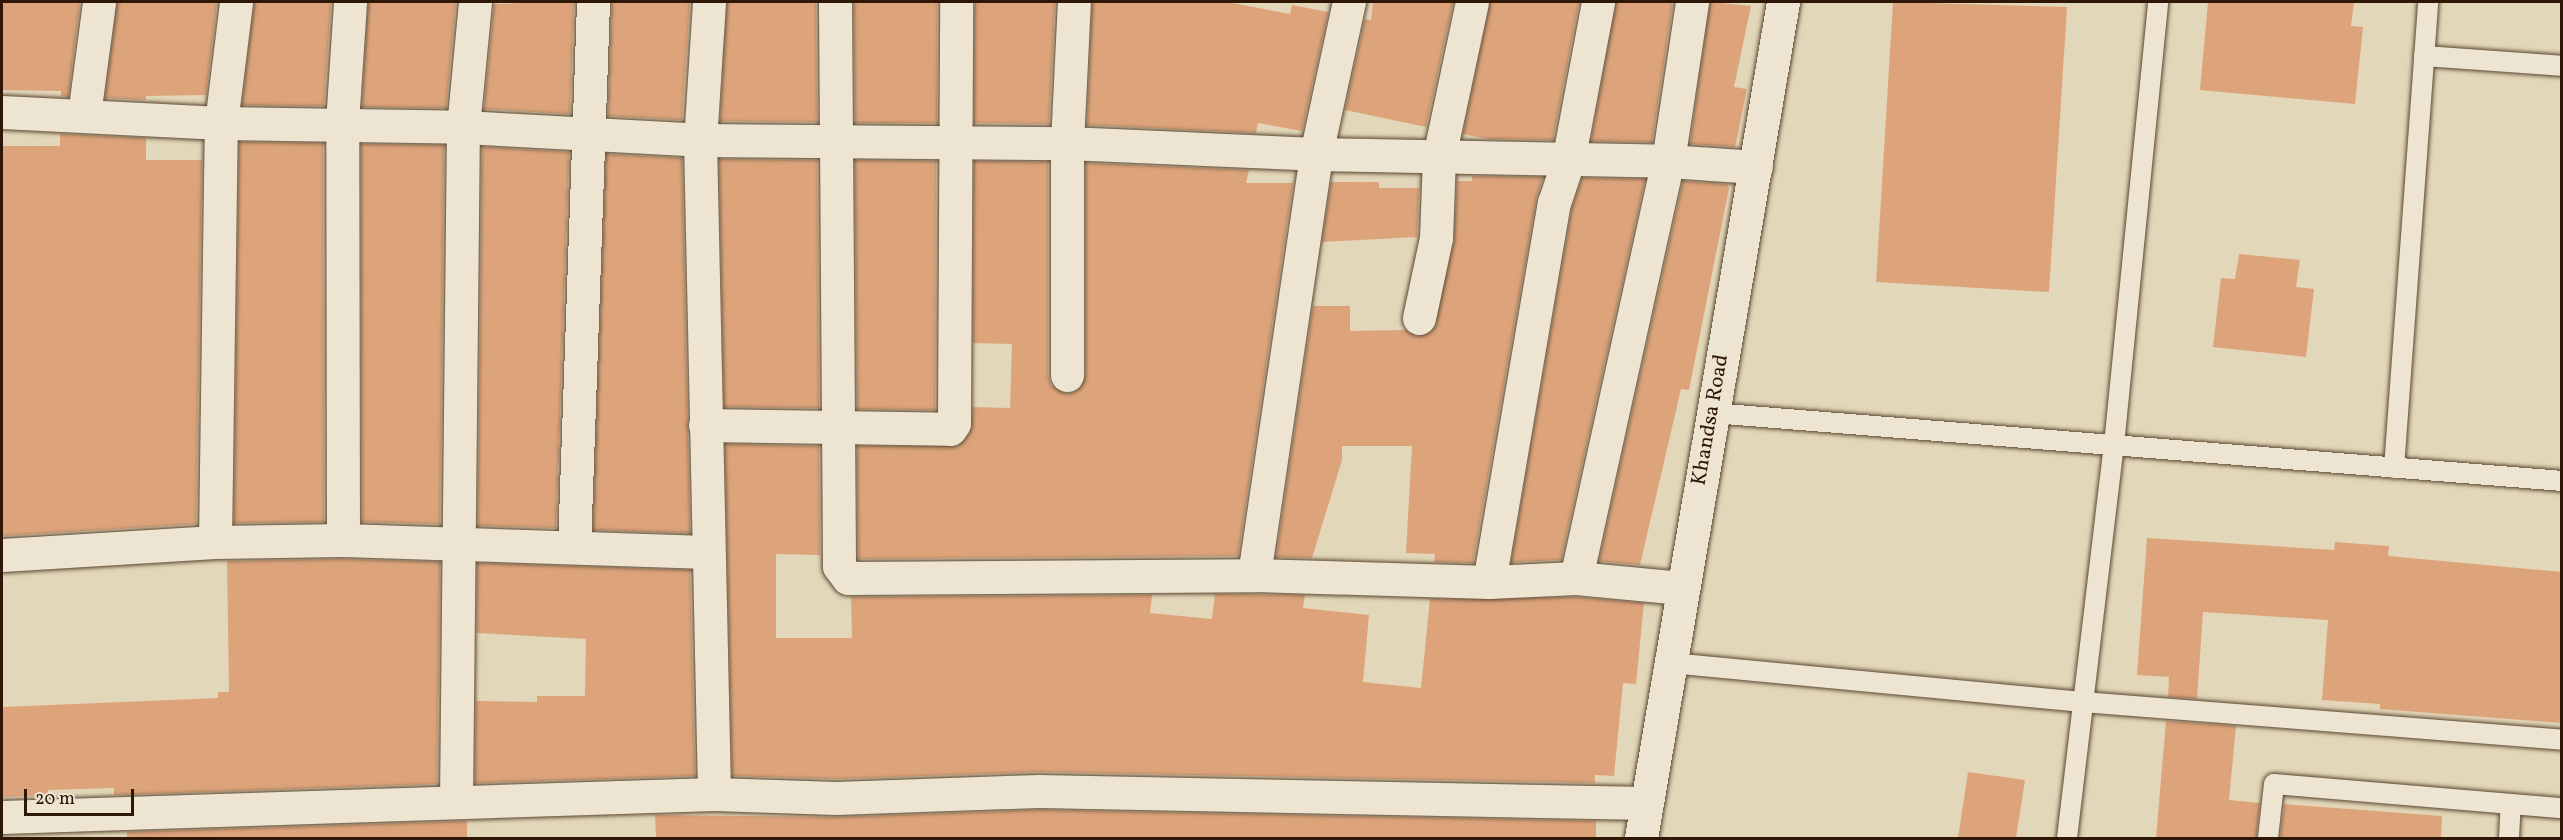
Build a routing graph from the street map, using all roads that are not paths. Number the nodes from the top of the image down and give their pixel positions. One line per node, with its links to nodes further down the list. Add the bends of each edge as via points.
1 (99, 2): 20 (street)
2 (236, 2): 21 (street)
3 (350, 2): 22 (street)
4 (475, 2): 23 (street)
5 (593, 2): 24 (street)
6 (709, 2): 25 (street)
7 (835, 2): 26 (street)
8 (956, 2): 27 (street)
9 (1074, 2): 28 (street)
10 (1349, 2): 29 (street)
11 (1472, 2): 30 (street)
12 (1598, 2): 31 (street)
13 (1692, 2): 32 (street)
14 (1783, 2): 33 (street, Khandsa Road)
15 (2158, 2): 39 (lane)
16 (2428, 2): 17 (lane)
17 (2424, 56): 18 (lane); 40 (lane)
18 (2562, 66)
19 (2, 112): 20 (street)
20 (84, 115): 21 (street)
21 (221, 123): 22 (street); 43 (street)
22 (342, 123): 23 (street); 42 (street)
23 (463, 127): 24 (street); 44 (street)
24 (588, 135): 25 (street); 45 (street)
25 (700, 140): 26 (street); 37 (street)
26 (835, 140): 27 (street); 38 (street)
27 (954, 142): 28 (street); 38 (street, via 957,417 950,429)
28 (1067, 143): 29 (street); 35 (street)
29 (1316, 154): 30 (street); 48 (street)
30 (1439, 157): 31 (street); 34 (street, via 1436,238)
31 (1568, 161): 32 (street); 50 (street, via 1554,203)
32 (1668, 161): 33 (street); 49 (street)
33 (1756, 167): 36 (street, Khandsa Road)
34 (1419, 318)
35 (1067, 375)
36 (1712, 413): 39 (lane); 51 (street, Khandsa Road)
37 (705, 426): 38 (street); 46 (street)
38 (840, 429): 48 (street, via 839,566 848,578)
39 (2114, 445): 40 (lane); 53 (lane)
40 (2394, 468): 41 (lane)
41 (2562, 481)
42 (344, 540): 43 (street); 44 (street)
43 (215, 542): 47 (street)
44 (459, 543): 45 (street); 56 (street)
45 (574, 547): 46 (street)
46 (707, 552): 55 (street)
47 (2, 555)
48 (1254, 575): 50 (street)
49 (1576, 578): 50 (street); 51 (street)
50 (1489, 582)
51 (1682, 588): 52 (street, Khandsa Road)
52 (1670, 663): 53 (lane); 57 (street, Khandsa Road)
53 (2083, 702): 54 (lane); 62 (lane)
54 (2562, 740)
55 (714, 794): 56 (street); 57 (street, via 836,798 1039,791)
56 (456, 802): 60 (street)
57 (1647, 803): 61 (street, Khandsa Road)
58 (2511, 804): 59 (lane); 63 (lane, via 2274,784); 64 (lane)
59 (2562, 808)
60 (2, 817)
61 (1641, 838)
62 (2067, 838)
63 (2268, 838)
64 (2509, 838)

